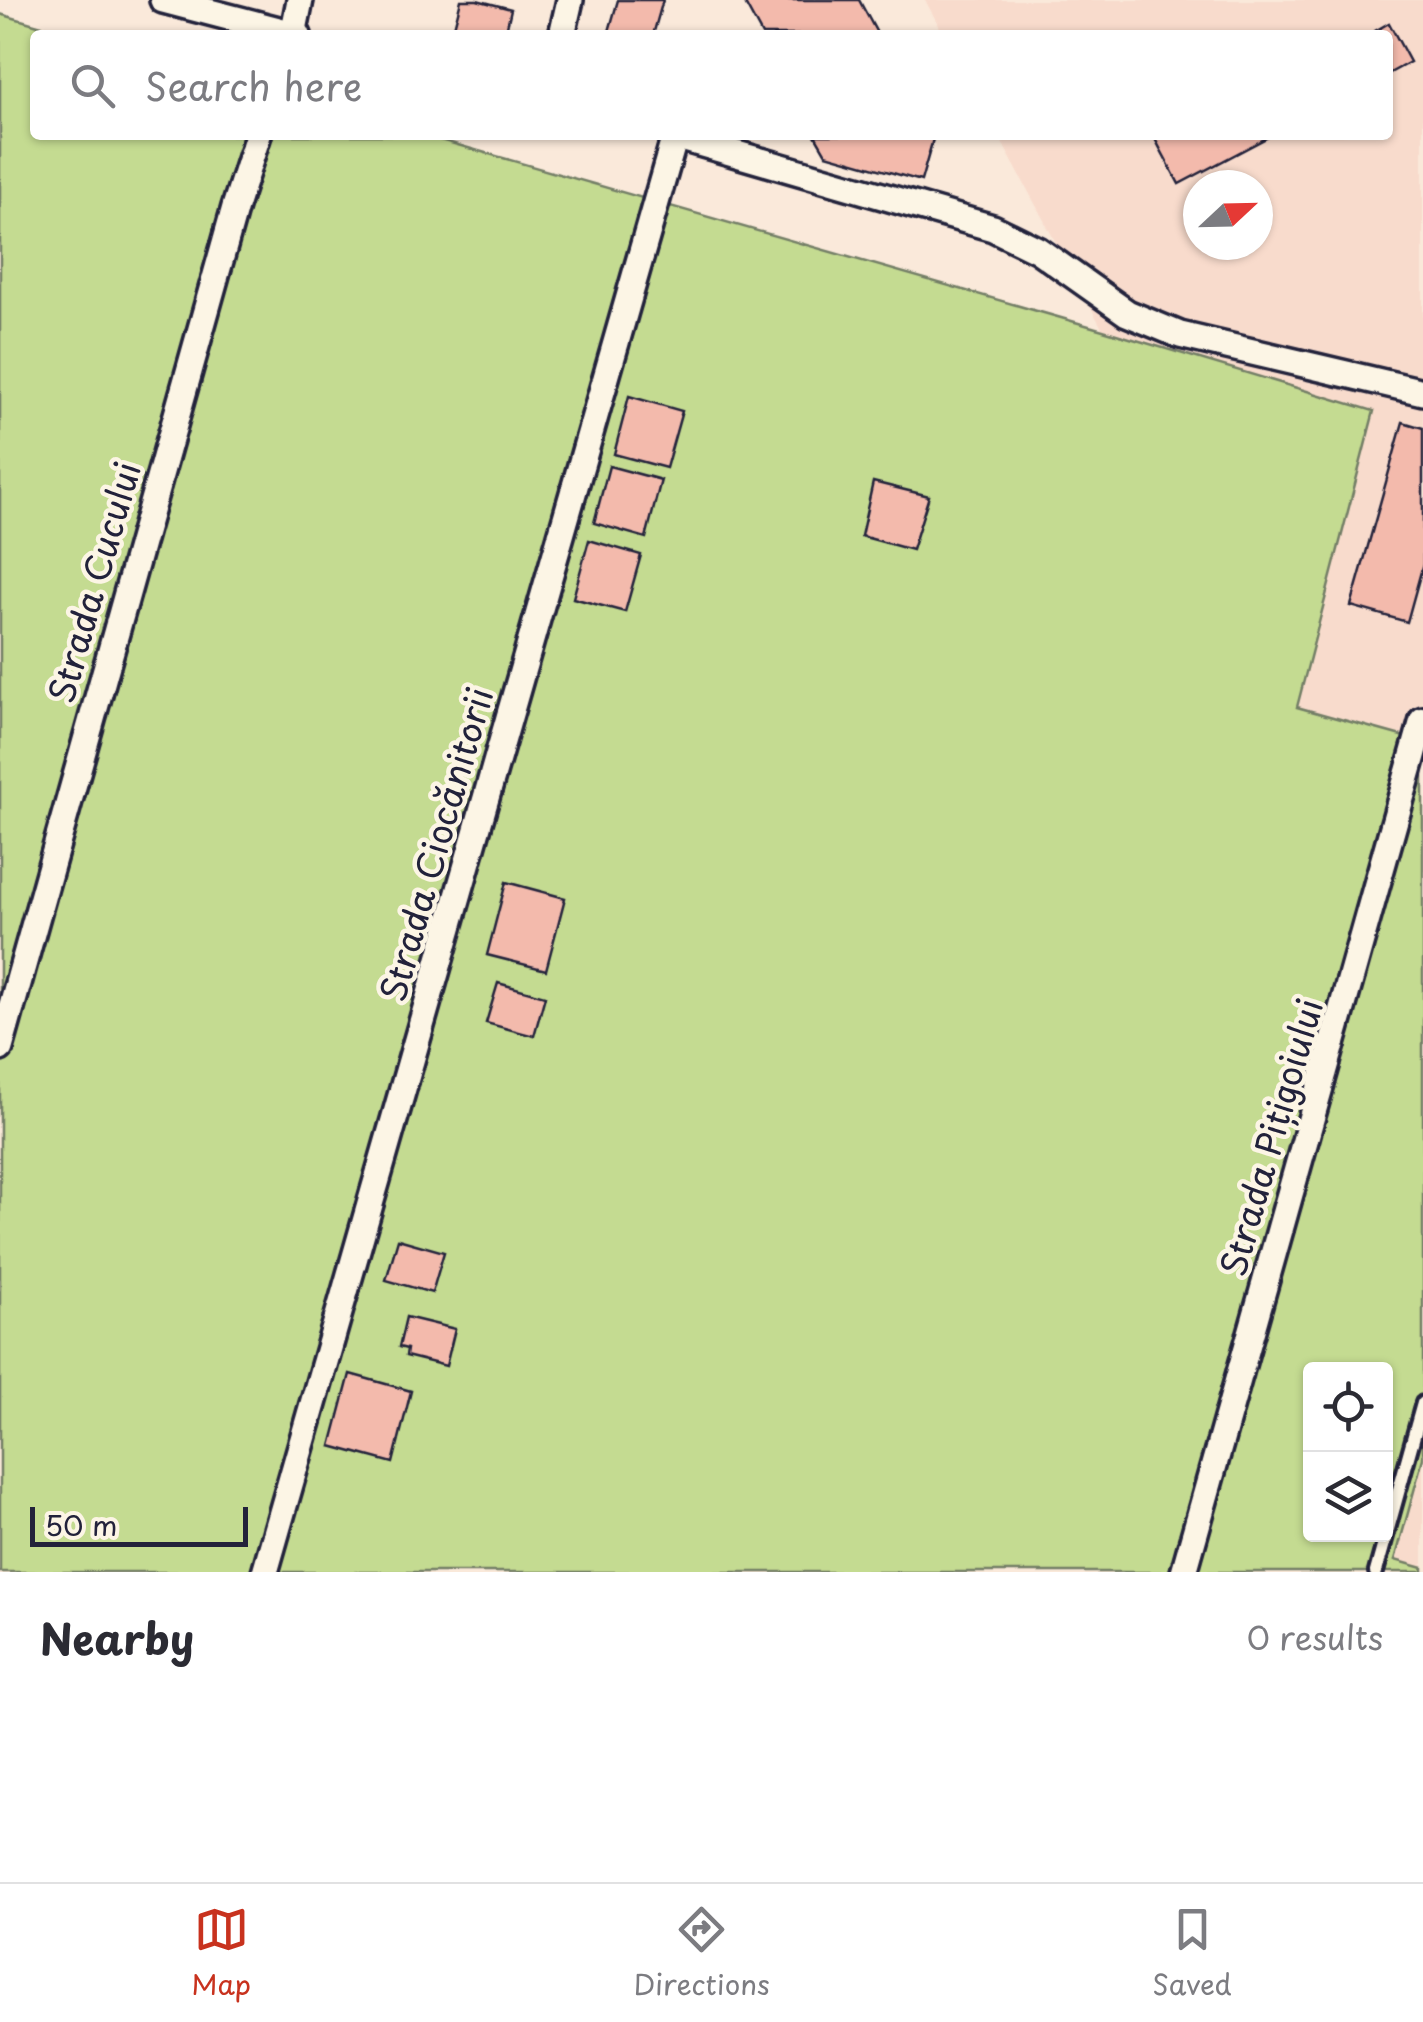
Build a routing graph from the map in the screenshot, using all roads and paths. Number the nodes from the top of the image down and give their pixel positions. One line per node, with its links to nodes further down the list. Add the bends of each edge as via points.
1 (163, 0): 4 (street)
2 (300, 0): 5 (street)
3 (570, 0): 6 (street)
4 (276, 30)
5 (296, 30)
6 (563, 30)
7 (256, 140): 12 (street, Strada Cucului)
8 (672, 140): 14 (street, Strada Ciocănitorii)
9 (687, 140): 10 (street, via 994,228 1038,250 1127,314 1180,335)
10 (1423, 392)
11 (1423, 720): 15 (street, Strada Pițigoiului)
12 (0, 1048)
13 (1423, 1403): 16 (lane)
14 (264, 1572)
15 (1184, 1572)
16 (1376, 1572)

